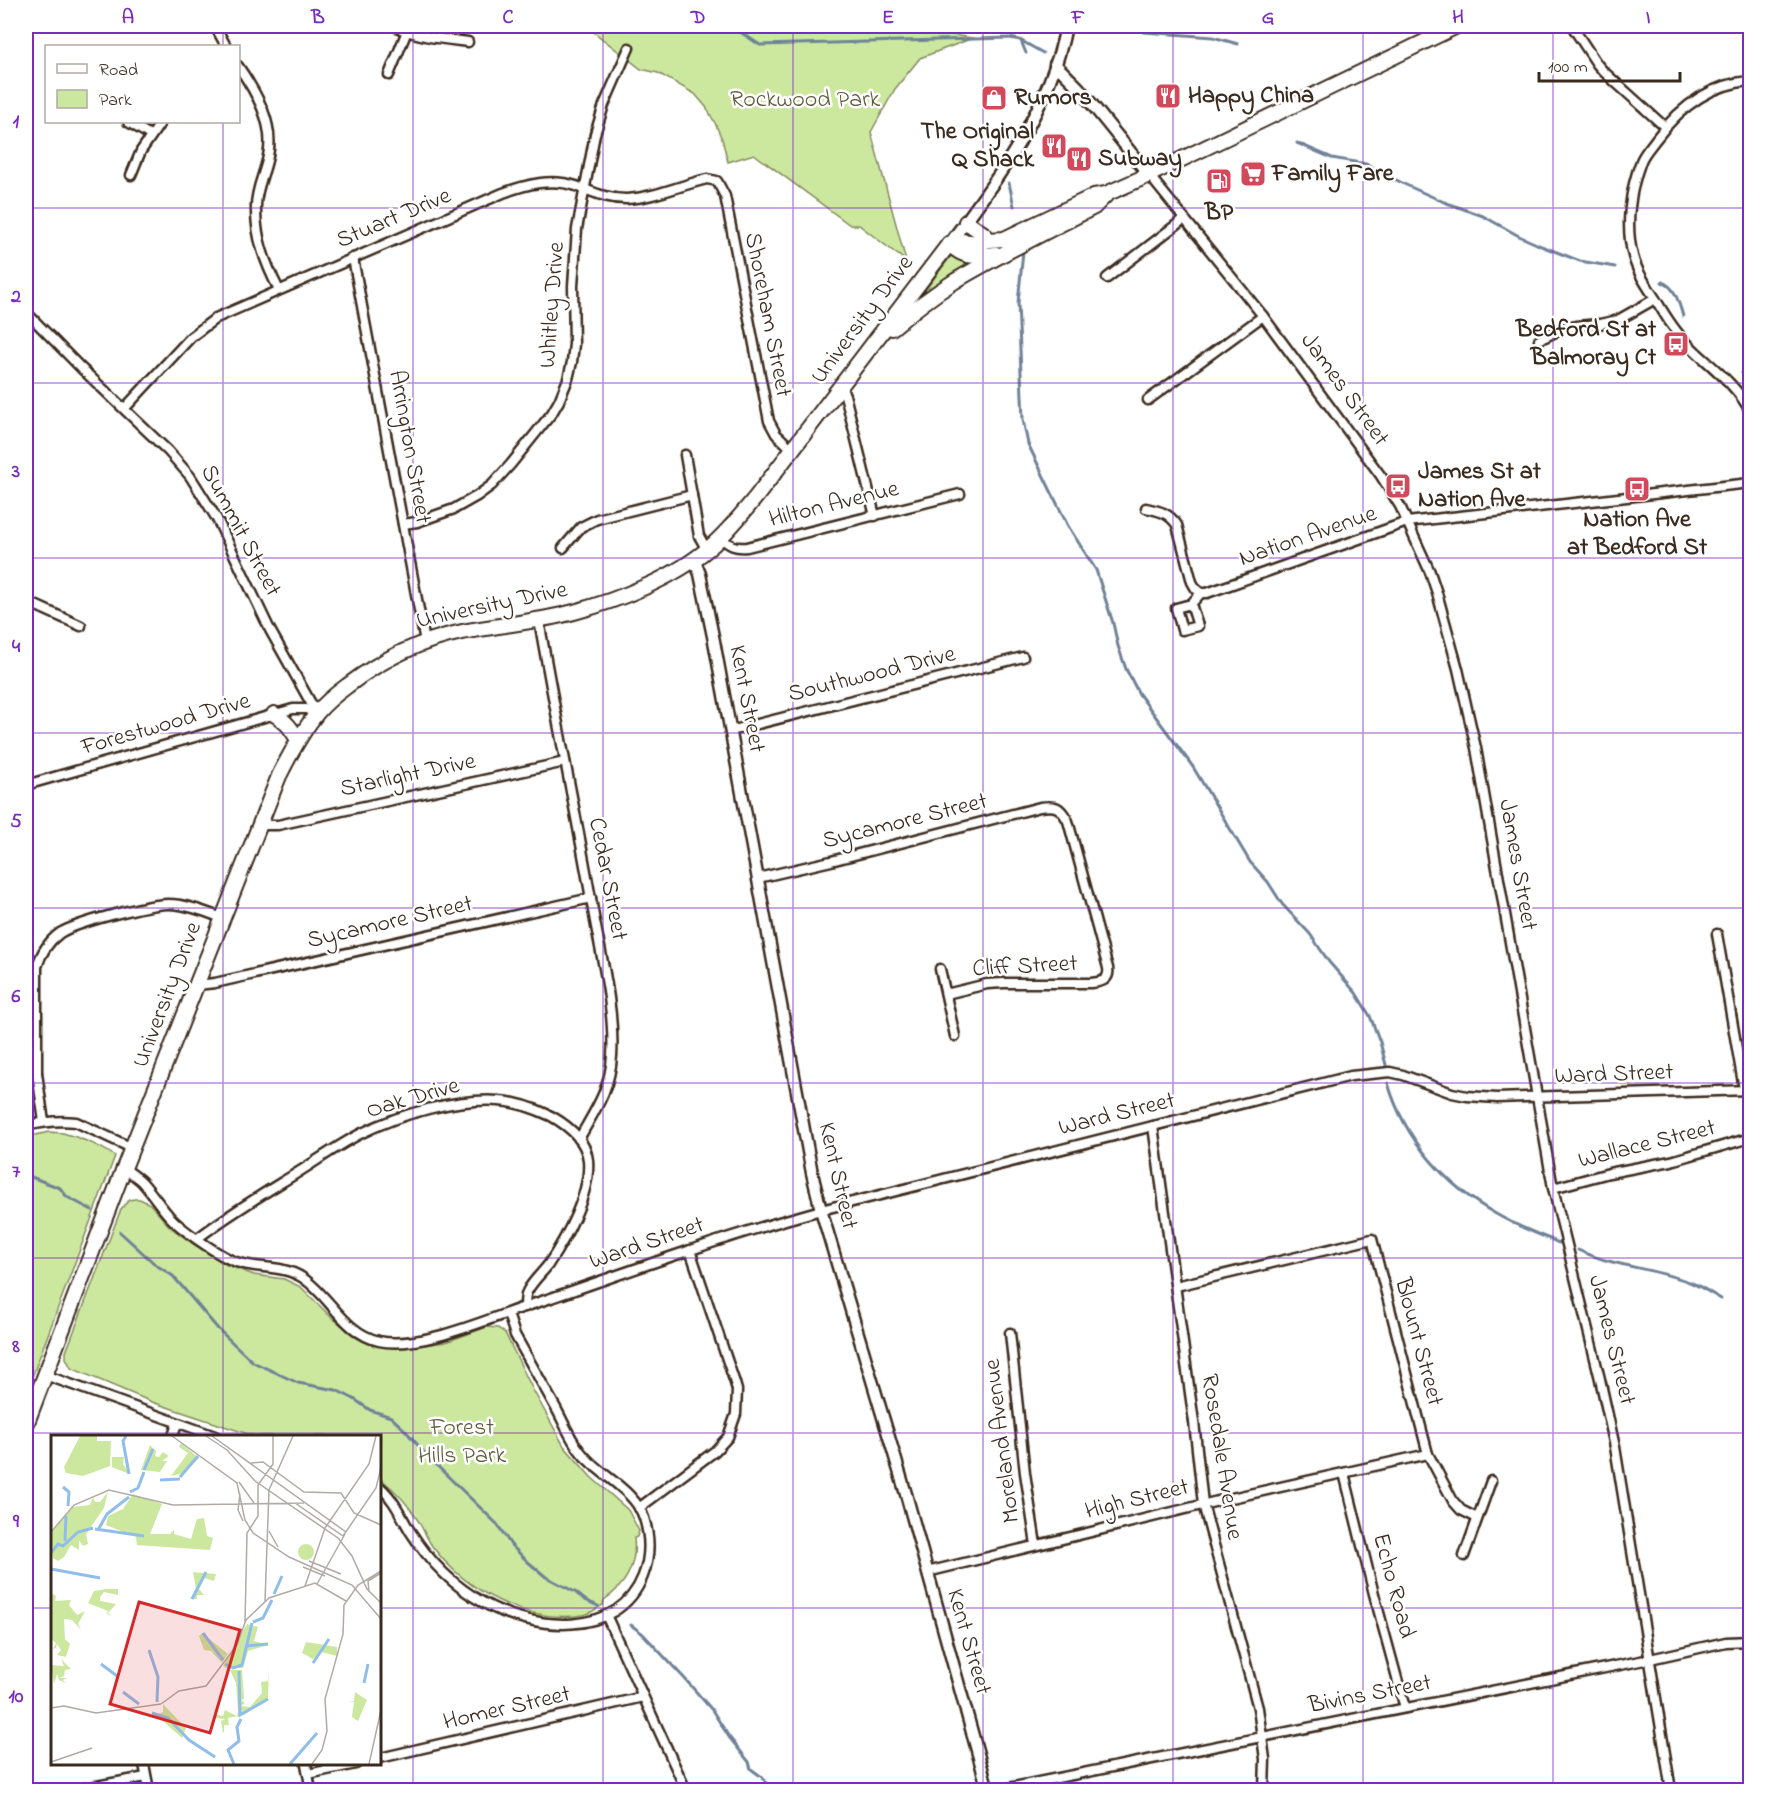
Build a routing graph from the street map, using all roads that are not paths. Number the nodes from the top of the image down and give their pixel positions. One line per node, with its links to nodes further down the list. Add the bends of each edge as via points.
1 (215, 26): 8 (street)
2 (394, 26): 6 (street)
3 (1066, 26): 10 (street, University Drive)
4 (1458, 26): 19 (main road)
5 (1572, 26): 16 (street, via 1603,71)
6 (407, 31): 7 (street); 12 (street)
7 (468, 42)
8 (225, 45)
9 (629, 48): 21 (street, Whitley Drive, via 595,134)
10 (1055, 64): 19 (street, James Street); 24 (street, University Drive, via 1021,140)
11 (240, 69): 30 (street, via 256,94 268,125 268,156 257,193 257,235)
12 (389, 75)
13 (1750, 81): 16 (street, via 1704,93)
14 (130, 123): 17 (street)
15 (160, 123): 17 (street)
16 (1665, 127): 31 (street, via 1641,161 1629,217 1632,255)
17 (150, 135): 18 (street)
18 (131, 175)
19 (1149, 175): 22 (main road); 23 (street, James Street)
20 (717, 181): 21 (street, Stuart Drive, via 707,179 626,199); 40 (street, Shoreham Street, via 725,196 766,413 772,428)
21 (585, 190): 28 (street, Stuart Drive, via 549,182 521,187); 48 (street, Whitley Drive, via 577,229 572,362 559,401 492,485 454,509)
22 (1106, 195): 25 (main road, via 1094,196 1011,237); 27 (main road, via 1094,207)
23 (1184, 219): 29 (street); 33 (street, James Street)
24 (966, 222): 25 (main road); 26 (street, University Drive)
25 (989, 240): 26 (main road)
26 (949, 244): 27 (main road, via 968,256); 35 (main road, University Drive)
27 (1005, 253): 35 (main road, via 936,294)
28 (353, 258): 30 (street, Stuart Drive); 48 (street, Arrington Street)
29 (1107, 278)
30 (279, 290): 38 (street, Stuart Drive, via 201,328)
31 (1655, 299): 34 (street, via 1618,320 1562,329); 39 (street, via 1676,331 1738,391)
32 (26, 312): 38 (street, Summit Street)
33 (1263, 316): 37 (street); 47 (street, James Street, via 1381,477)
34 (1539, 340)
35 (874, 342): 36 (main road, University Drive)
36 (840, 386): 40 (main road, University Drive); 46 (street)
37 (1148, 400)
38 (125, 408): 61 (street, Summit Street, via 180,463 201,492)
39 (1750, 411)
40 (792, 449): 49 (main road, University Drive)
41 (685, 455): 44 (street)
42 (1750, 483): 47 (street, Nation Avenue)
43 (960, 494): 46 (street, Hilton Avenue)
44 (692, 495): 50 (street, via 597,519 581,527); 51 (street, via 699,536)
45 (1146, 508): 53 (street, via 1172,517 1194,586)
46 (875, 516): 49 (street, Hilton Avenue, via 747,547 729,546)
47 (1407, 522): 53 (street, Nation Avenue); 79 (street, James Street, via 1437,593 1468,711)
48 (403, 524): 58 (street, Arrington Street)
49 (720, 537): 51 (main road, University Drive)
50 (563, 548)
51 (707, 550): 52 (main road, University Drive)
52 (694, 559): 56 (main road, University Drive, via 616,599); 62 (street, Kent Street)
53 (1201, 593): 55 (street)
54 (26, 601): 57 (street)
55 (1191, 604)
56 (539, 620): 58 (main road, University Drive); 64 (street, Cedar Street)
57 (81, 626)
58 (425, 642): 61 (main road, University Drive, via 371,668)
59 (1023, 657): 62 (street, Southwood Drive)
60 (274, 714): 61 (street, Forestwood Drive, via 306,709); 63 (main road, via 291,727); 65 (street, Forestwood Drive)
61 (316, 714): 63 (main road, University Drive)
62 (730, 731): 67 (street, Kent Street)
63 (298, 740): 66 (main road, University Drive)
64 (565, 762): 66 (street, Starlight Drive); 68 (street, Cedar Street)
65 (26, 785)
66 (260, 825): 69 (main road, University Drive)
67 (758, 878): 72 (street, Sycamore Street, via 1054,806 1068,821 1108,968); 88 (street, Kent Street)
68 (591, 898): 73 (street, Sycamore Street); 84 (street, Cedar Street, via 613,1034 612,1057 604,1095)
69 (222, 918): 73 (main road, University Drive); 76 (street, via 178,905 160,905 73,927 54,938 37,967)
70 (1717, 934): 78 (street)
71 (940, 969): 74 (street)
72 (1107, 978): 74 (street, Cliff Street, via 1100,982 987,984)
73 (196, 985): 85 (main road, University Drive)
74 (946, 994): 75 (street)
75 (955, 1036)
76 (37, 1073): 77 (street); 80 (street)
77 (26, 1075)
78 (1747, 1089): 79 (street, Ward Street)
79 (1536, 1097): 81 (street, Ward Street, via 1467,1096 1403,1075 1377,1072); 87 (street, James Street)
80 (44, 1122): 82 (street); 85 (street, via 76,1122)
81 (1153, 1125): 88 (street, Ward Street); 91 (street, Rosedale Avenue)
82 (26, 1126)
83 (1750, 1138): 87 (street, Wallace Street)
84 (579, 1139): 89 (street, Oak Drive, via 567,1126 523,1104 498,1100 444,1106 358,1135); 92 (street, via 588,1164 581,1200 571,1227 527,1291)
85 (132, 1148): 86 (main road, University Drive)
86 (124, 1168): 89 (street, Ward Street, via 140,1180 171,1218); 95 (main road, University Drive)
87 (1553, 1188): 112 (street, James Street, via 1609,1419)
88 (821, 1210): 90 (street, Ward Street); 109 (street, Kent Street)
89 (198, 1238): 93 (street, Ward Street, via 236,1262 301,1276 348,1325 377,1341 419,1341)
90 (690, 1250): 92 (street, Ward Street); 105 (street, via 737,1389 736,1414 728,1437 715,1451)
91 (1176, 1286): 100 (street, Blount Street, via 1372,1239); 104 (street, Rosedale Avenue)
92 (525, 1307): 93 (street, Ward Street)
93 (508, 1314): 105 (street, via 515,1335 582,1453)
94 (1010, 1333): 107 (street, Moreland Avenue)
95 (45, 1375): 96 (street); 97 (main road, University Drive)
96 (177, 1424): 98 (street); 99 (street)
97 (26, 1425)
98 (173, 1435)
99 (209, 1435)
100 (1428, 1454): 101 (street, High Street); 106 (street, Blount Street, via 1453,1501)
101 (1344, 1473): 104 (street, High Street); 114 (street, Echo Road)
102 (1491, 1481): 106 (street)
103 (381, 1488): 110 (street, via 439,1569 471,1596 516,1617 549,1623 571,1624)
104 (1203, 1504): 107 (street, High Street); 115 (street, Rosedale Avenue, via 1258,1708)
105 (639, 1508): 110 (street, via 648,1538 644,1573 628,1599)
106 (1477, 1518): 108 (street)
107 (1036, 1545): 109 (street, High Street)
108 (1464, 1556)
109 (927, 1572): 126 (street, Kent Street)
110 (606, 1616): 113 (street)
111 (1750, 1641): 112 (street, Bivins Street, via 1726,1642)
112 (1650, 1659): 114 (street, Bivins Street); 129 (street, James Street)
113 (644, 1697): 116 (street, Homer Street); 125 (street)
114 (1405, 1708): 115 (street, Bivins Street)
115 (1262, 1737): 127 (street, Bivins Street); 128 (street, Rosedale Avenue)
116 (381, 1758)
117 (144, 1765): 121 (street)
118 (306, 1765): 120 (street)
119 (351, 1765): 120 (street)
120 (308, 1774): 124 (street)
121 (146, 1776): 122 (street); 123 (street)
122 (74, 1791)
123 (149, 1791)
124 (311, 1791)
125 (686, 1791)
126 (988, 1791)
127 (998, 1791)
128 (1264, 1791)
129 (1671, 1791)

